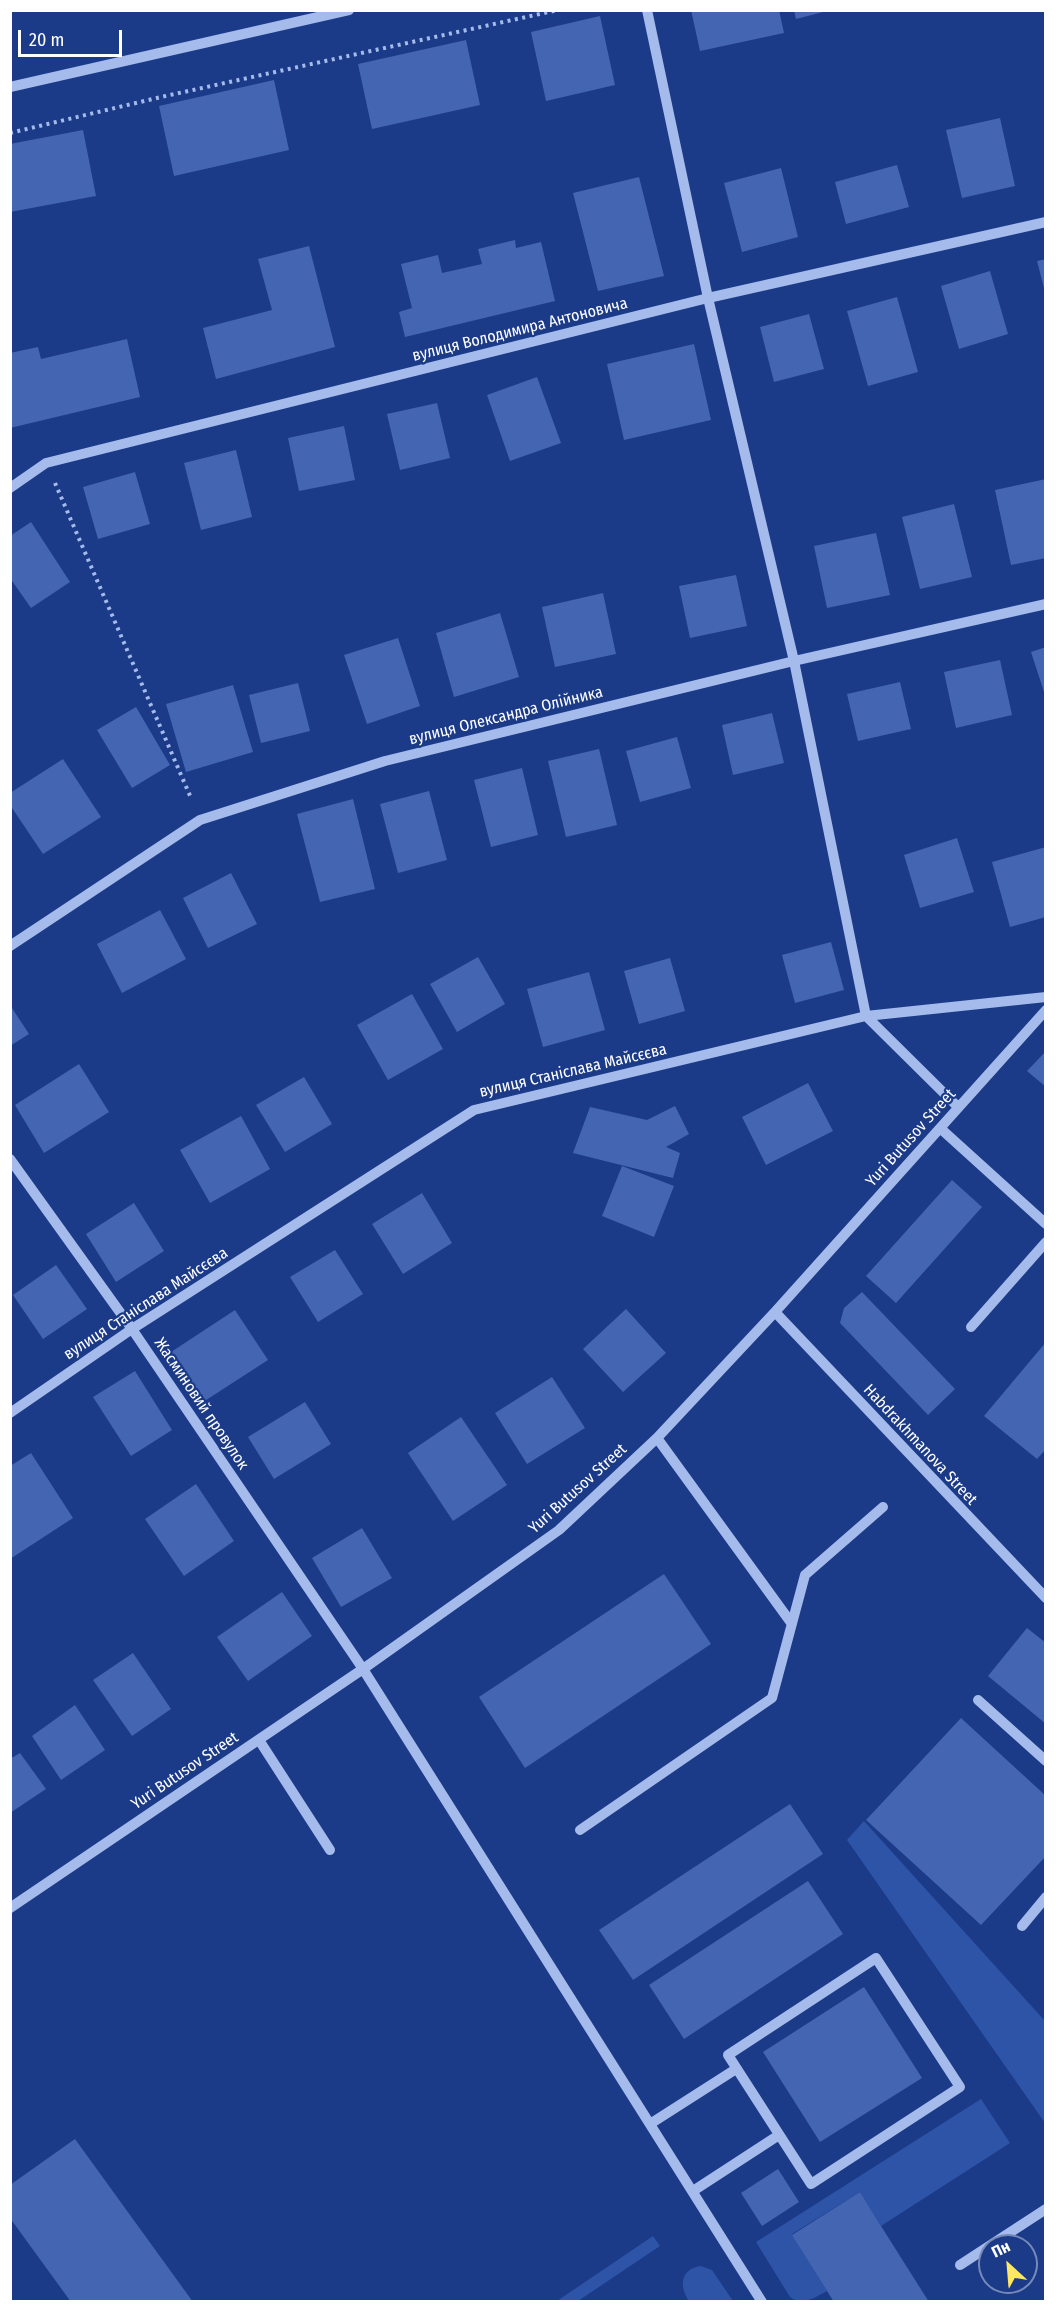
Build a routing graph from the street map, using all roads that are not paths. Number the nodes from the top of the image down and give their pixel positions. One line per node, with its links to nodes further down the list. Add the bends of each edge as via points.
1 (349, 10): 3 (street)
2 (648, 10): 5 (street)
3 (10, 87)
4 (1046, 222): 5 (street, вулиця Володимира Антоновича)
5 (708, 298): 6 (street, вулиця Володимира Антоновича, via 46,463); 8 (street)
6 (10, 488)
7 (1046, 604): 8 (street, вулиця Олександра Олійника)
8 (794, 661): 9 (street, вулиця Олександра Олійника, via 385,761 200,820); 12 (street)
9 (10, 946)
10 (1046, 997): 12 (street, вулиця Станіслава Майсєєва)
11 (1046, 1010): 13 (street, Yuri Butusov Street)
12 (866, 1016): 13 (street); 20 (street, вулиця Станіслава Майсєєва, via 474,1110)
13 (958, 1107): 14 (street, Yuri Butusov Street)
14 (940, 1128): 16 (street); 18 (street, Yuri Butusov Street)
15 (10, 1159): 20 (street, Жасминовий провулок)
16 (1046, 1224)
17 (1046, 1242): 19 (street)
18 (775, 1312): 22 (street, Yuri Butusov Street); 24 (street, Habdrakhmanova Street)
19 (971, 1327)
20 (132, 1329): 21 (street, вулиця Станіслава Майсєєва); 26 (street, Жасминовий провулок)
21 (10, 1413)
22 (657, 1438): 25 (street); 26 (street, Yuri Butusov Street, via 559,1530)
23 (883, 1507): 25 (street, via 805,1575)
24 (1046, 1598)
25 (792, 1624): 30 (street, via 772,1698)
26 (363, 1669): 28 (street, Yuri Butusov Street); 36 (street, Жасминовий провулок)
27 (978, 1700): 29 (street)
28 (259, 1740): 31 (street); 33 (street, Yuri Butusov Street)
29 (1046, 1761)
30 (580, 1830)
31 (330, 1850)
32 (1046, 1897): 34 (street)
33 (10, 1908)
34 (1022, 1926)
35 (736, 2069): 36 (street); 37 (street); 37 (street, via 728,2055 876,1958 960,2087 811,2184)
36 (650, 2124): 38 (street, Жасминовий провулок)
37 (779, 2135): 38 (street)
38 (693, 2191): 41 (street, Жасминовий провулок)
39 (1046, 2209): 40 (street)
40 (960, 2265)
41 (762, 2301)

